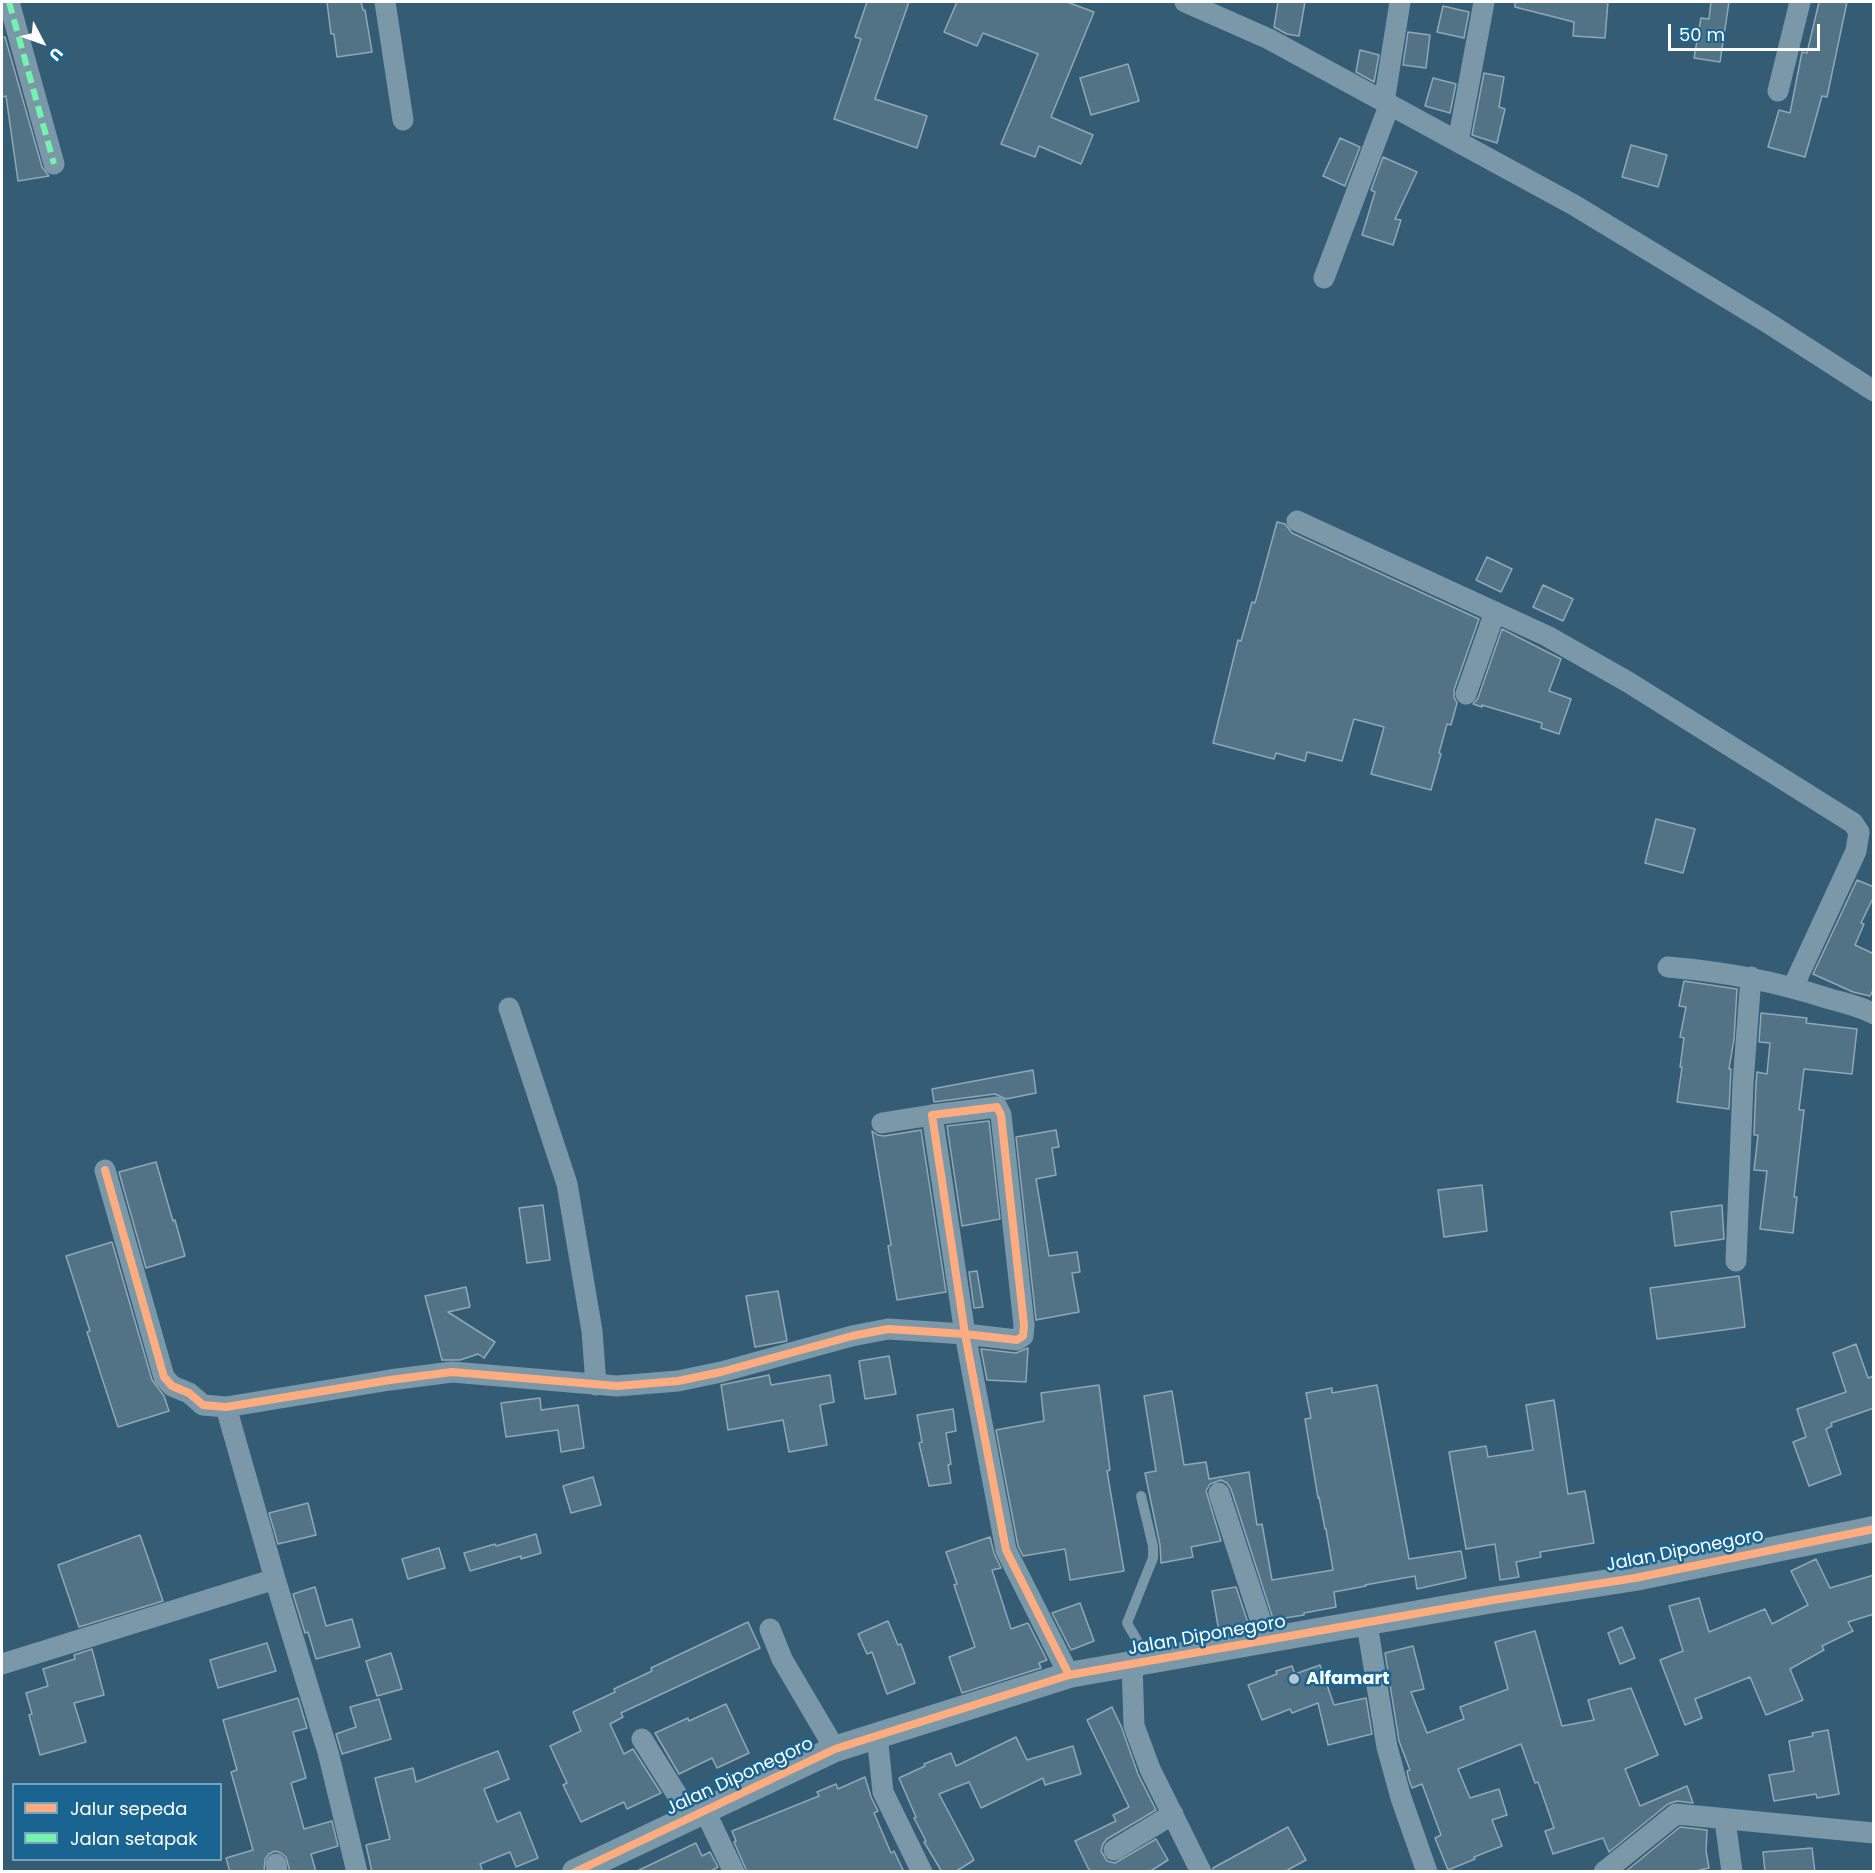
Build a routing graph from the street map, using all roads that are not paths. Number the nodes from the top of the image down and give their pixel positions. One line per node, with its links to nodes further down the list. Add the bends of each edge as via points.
1 (9, 2): 11 (street)
2 (385, 2): 9 (street)
3 (1185, 2): 8 (street, via 1269,39)
4 (1400, 2): 8 (street)
5 (1484, 2): 10 (street)
6 (1800, 2): 7 (street)
7 (1778, 91)
8 (1386, 104): 10 (street); 12 (street)
9 (403, 120)
10 (1458, 141): 13 (street, via 1671,262)
11 (54, 164)
12 (1324, 278)
13 (1874, 391)
14 (1297, 521): 15 (street)
15 (1495, 612): 16 (street); 19 (street, via 1628,682 1857,828 1856,850)
16 (1466, 694)
17 (1668, 967): 18 (street)
18 (1751, 977): 19 (street); 25 (street)
19 (1793, 987): 21 (street)
20 (509, 1008): 27 (street, via 567,1184 592,1331)
21 (1872, 1009)
22 (932, 1115): 23 (street); 26 (street); 26 (street, via 993,1106 998,1107 1001,1115 1023,1336 1017,1340)
23 (882, 1123)
24 (105, 1170): 28 (street, via 164,1377 203,1405)
25 (1736, 1261)
26 (964, 1334): 27 (street, via 888,1329 678,1381); 38 (street, via 1006,1550)
27 (596, 1385): 28 (street, via 452,1372)
28 (226, 1407): 32 (street)
29 (1219, 1493): 35 (street)
30 (1141, 1496): 36 (lane, via 1153,1558 1127,1623)
31 (1874, 1529): 33 (street, Jalan Diponegoro, via 1635,1578)
32 (275, 1580): 37 (street); 48 (street, via 328,1752)
33 (1366, 1624): 35 (street, Jalan Diponegoro); 52 (street, via 1387,1747)
34 (770, 1629): 41 (street, via 782,1659)
35 (1267, 1640): 36 (street, Jalan Diponegoro)
36 (1141, 1663): 38 (street, Jalan Diponegoro); 43 (street, via 1134,1726)
37 (2, 1664)
38 (1069, 1675): 39 (street, Jalan Diponegoro)
39 (877, 1735): 41 (street, Jalan Diponegoro); 50 (street, via 883,1792)
40 (642, 1739): 42 (street)
41 (835, 1749): 42 (street, Jalan Diponegoro)
42 (698, 1814): 47 (street, Jalan Diponegoro); 49 (street)
43 (1173, 1814): 46 (street); 51 (street)
44 (1725, 1820): 45 (street); 53 (street, via 1676,1814); 54 (street)
45 (1874, 1833)
46 (1114, 1850)
47 (588, 1869)
48 (357, 1872)
49 (734, 1872)
50 (922, 1872)
51 (1201, 1872)
52 (1427, 1872)
53 (1604, 1872)
54 (1732, 1872)

